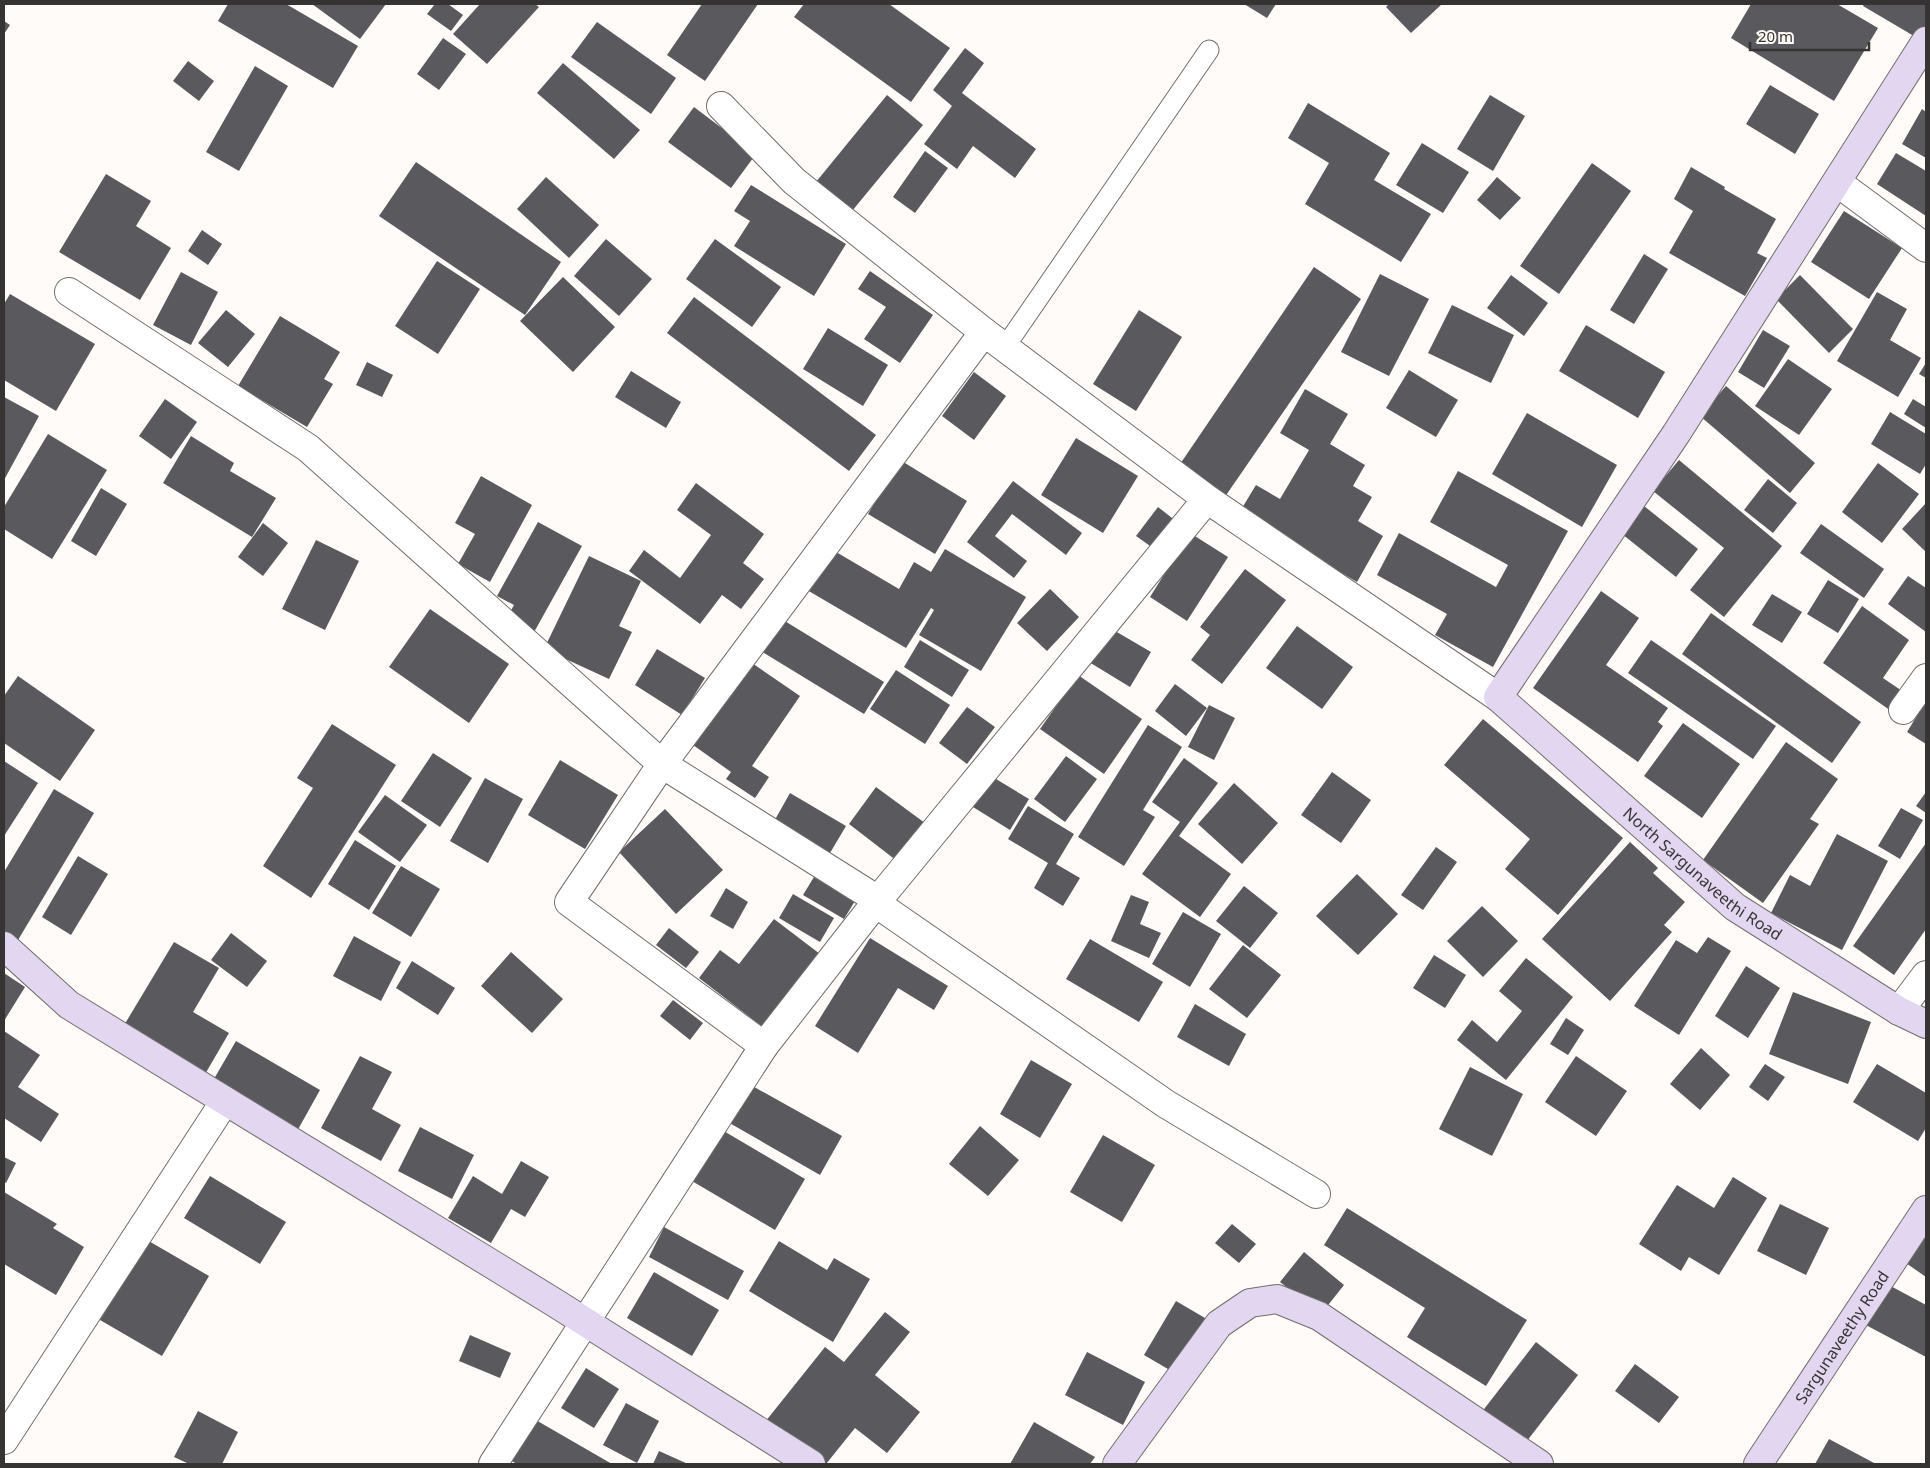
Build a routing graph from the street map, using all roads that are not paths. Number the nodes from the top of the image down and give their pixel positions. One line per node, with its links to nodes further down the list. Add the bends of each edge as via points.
1 (1926, 41): 4 (street)
2 (1208, 50): 7 (lane)
3 (721, 106): 7 (street, via 794,181)
4 (1838, 183): 5 (street); 10 (street, via 1676,434)
5 (1926, 248)
6 (69, 292): 12 (street, via 308,448)
7 (995, 339): 8 (street); 12 (street)
8 (1207, 500): 10 (street); 13 (street)
9 (1926, 678): 11 (street)
10 (1498, 697): 16 (street, North Sargunaveethi Road, via 1735,907)
11 (1903, 710)
12 (662, 764): 13 (street); 18 (street, via 569,902)
13 (878, 900): 18 (street); 20 (street, via 877,904 1166,1104)
14 (4, 946): 19 (street, via 69,1005)
15 (1926, 975): 16 (street)
16 (1899, 1011): 17 (street, North Sargunaveethi Road)
17 (1926, 1024)
18 (764, 1046): 22 (street)
19 (225, 1101): 22 (street); 23 (street)
20 (1316, 1194)
21 (1926, 1210): 28 (street, Sargunaveethy Road)
22 (585, 1322): 24 (street); 25 (street)
23 (4, 1440)
24 (493, 1464)
25 (810, 1464)
26 (1117, 1464): 27 (street, via 1219,1324 1250,1303 1277,1299 1318,1316)
27 (1539, 1464)
28 (1758, 1464)

